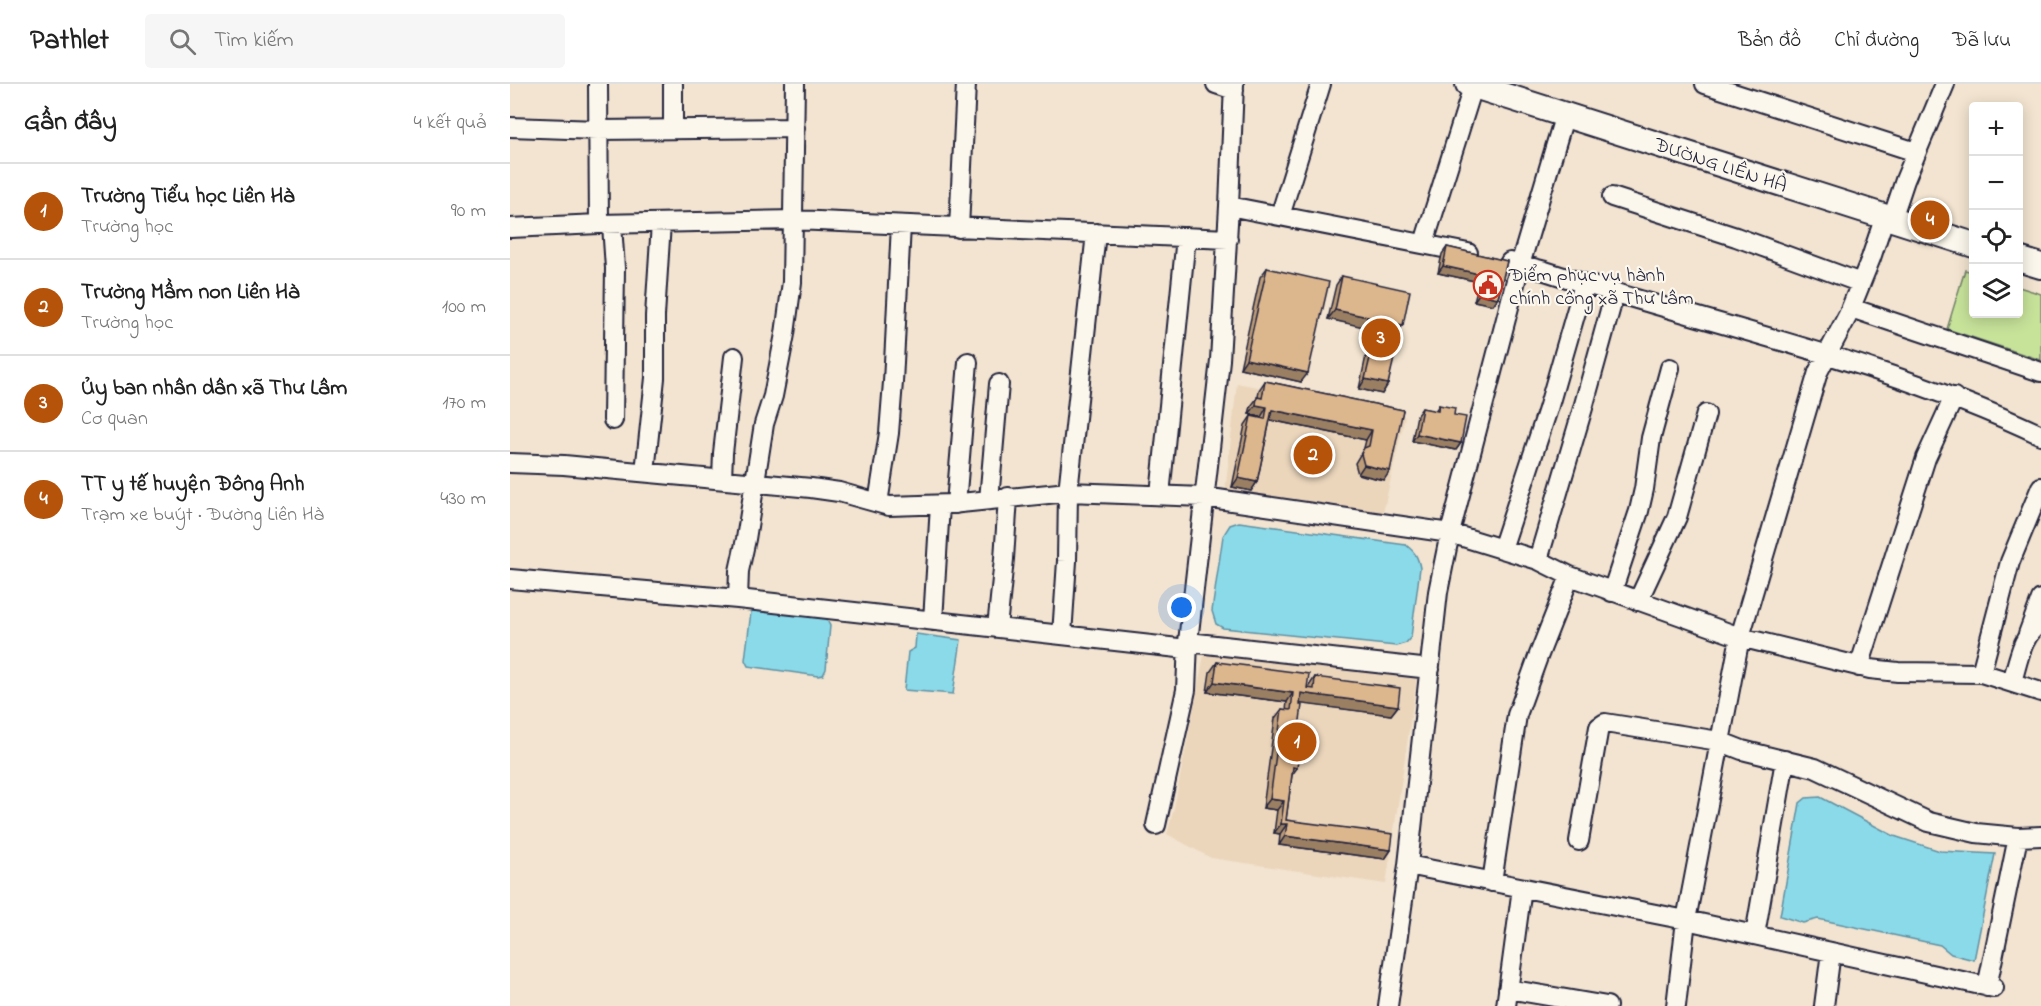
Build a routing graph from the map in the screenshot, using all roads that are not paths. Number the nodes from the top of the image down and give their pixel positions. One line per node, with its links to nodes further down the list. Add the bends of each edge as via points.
1 (598, 84): 16 (street)
2 (673, 84): 15 (street)
3 (795, 84): 14 (street)
4 (966, 84): 27 (street)
5 (1216, 84): 10 (street)
6 (1322, 84): 20 (street)
7 (1706, 84): 11 (street)
8 (1945, 84): 17 (street)
9 (1472, 85): 12 (main road, ĐƯỜNG LIÊN HÀ); 31 (street)
10 (1234, 87): 19 (street)
11 (1736, 89): 17 (street)
12 (1565, 114): 21 (main road, ĐƯỜNG LIÊN HÀ); 34 (street)
13 (510, 127): 16 (street)
14 (795, 128): 15 (street); 22 (street)
15 (673, 129): 16 (street)
16 (598, 130): 23 (street)
17 (1916, 152): 21 (street)
18 (1612, 197): 36 (street)
19 (1230, 206): 20 (street); 30 (street)
20 (1280, 216): 31 (street)
21 (1888, 218): 32 (main road, ĐƯỜNG LIÊN HÀ); 36 (street)
22 (795, 220): 24 (street); 25 (street); 53 (street, via 785,334)
23 (606, 224): 24 (street); 26 (street); 48 (street, via 615,268)
24 (661, 224): 51 (street, via 655,378)
25 (901, 225): 27 (street); 60 (street, via 891,413)
26 (510, 228)
27 (959, 228): 28 (street)
28 (1096, 232): 29 (street); 55 (street)
29 (1186, 237): 30 (street); 56 (street)
30 (1228, 239): 58 (street, via 1220,360)
31 (1424, 243): 34 (street)
32 (1969, 243)
33 (2023, 260): 35 (main road)
34 (1520, 265): 37 (street); 62 (street)
35 (2041, 266)
36 (1861, 283): 39 (street)
37 (1584, 284): 38 (street); 63 (street)
38 (1615, 292): 40 (street); 64 (street)
39 (1851, 308): 40 (street); 44 (street)
40 (1827, 355): 46 (street); 76 (street, via 1818,372)
41 (734, 357): 52 (street)
42 (968, 362): 61 (street)
43 (1670, 368): 67 (street, via 1651,438 1639,511)
44 (2041, 372)
45 (999, 384): 59 (street)
46 (1954, 397): 49 (street); 78 (street, via 1926,458)
47 (1706, 414): 70 (street, via 1677,517)
48 (613, 420)
49 (2041, 435)
50 (510, 463): 51 (street)
51 (645, 472): 52 (street)
52 (722, 479): 53 (street)
53 (754, 482): 60 (street, via 839,492); 68 (street)
54 (2041, 487): 80 (street, via 2010,562)
55 (1068, 492): 56 (street); 57 (street); 74 (street)
56 (1160, 495): 58 (street)
57 (1008, 497): 59 (street); 73 (street)
58 (1204, 497): 62 (street); 77 (street)
59 (989, 500): 61 (street)
60 (878, 503): 61 (street)
61 (948, 504): 71 (street)
62 (1450, 533): 63 (street); 79 (street, via 1438,592)
63 (1502, 549): 64 (street)
64 (1538, 560): 65 (street)
65 (1570, 576): 67 (street); 90 (street, via 1517,715)
66 (510, 579): 68 (street)
67 (1612, 592): 70 (street)
68 (738, 599): 71 (street)
69 (2041, 599): 75 (street)
70 (1638, 601): 76 (street)
71 (933, 621): 73 (street)
72 (2041, 623): 75 (street)
73 (997, 628): 74 (street)
74 (1062, 635): 77 (street)
75 (2028, 636): 81 (street)
76 (1740, 637): 78 (street); 83 (street)
77 (1188, 646): 79 (street); 85 (street, via 1186,690)
78 (1859, 667): 80 (street, via 1898,672)
79 (1430, 669): 89 (street)
80 (1981, 672): 81 (street)
81 (2012, 682): 82 (street)
82 (2041, 692)
83 (1719, 741): 84 (street); 88 (street, via 1601,724); 92 (street)
84 (1785, 760): 87 (street, via 1815,768 1929,822 1976,833); 93 (street)
85 (1156, 825)
86 (2041, 836): 87 (street)
87 (2018, 837): 94 (street, via 1991,987)
88 (1579, 841)
89 (1408, 866): 90 (street); 96 (street)
90 (1492, 882): 91 (street)
91 (1522, 888): 92 (street); 95 (street)
92 (1686, 920): 93 (street); 98 (street)
93 (1755, 935): 94 (street)
94 (1831, 952): 99 (street)
95 (1507, 998): 97 (street)
96 (1388, 1006)
97 (1607, 1006)
98 (1676, 1006)
99 (1824, 1006)

